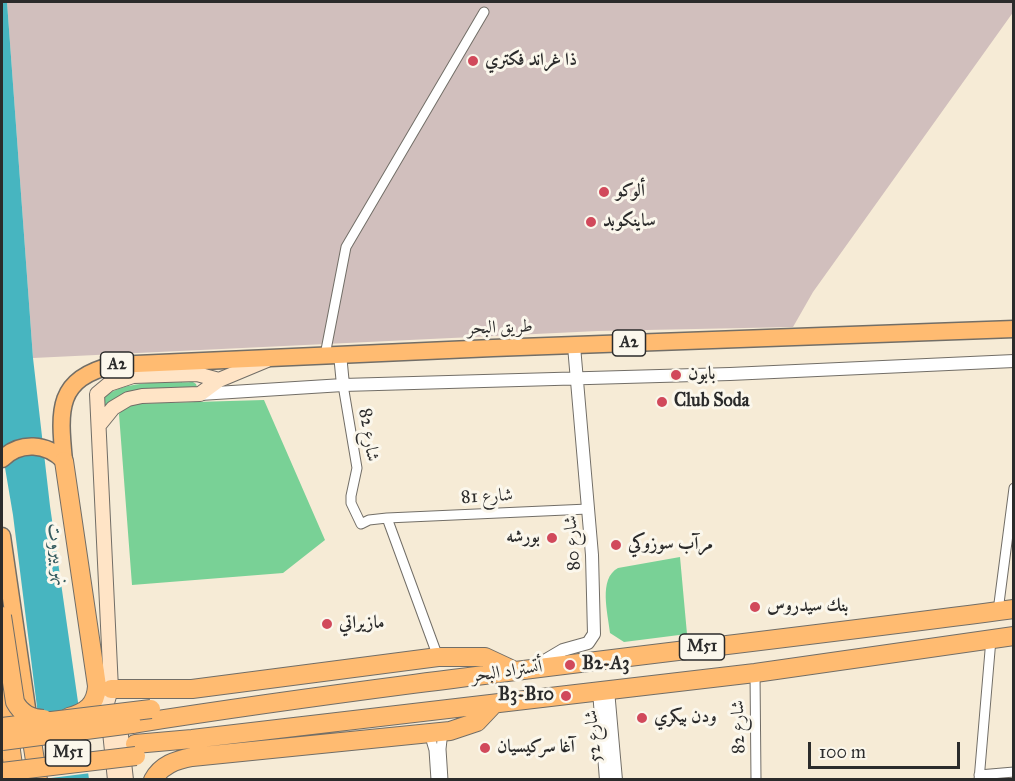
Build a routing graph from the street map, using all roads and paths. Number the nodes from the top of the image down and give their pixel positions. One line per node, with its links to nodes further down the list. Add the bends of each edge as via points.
1 (484, 12): 4 (street, via 346,247)
2 (1014, 329): 3 (highway, طريق البحر / A2)
3 (574, 345): 4 (highway, طريق البحر / A2); 7 (street, شارع 80)
4 (333, 355): 5 (highway, طريق البحر / A2); 9 (street)
5 (274, 357): 8 (main road); 12 (highway, طريق البحر / A2, via 94,369 68,392)
6 (1014, 361): 7 (street)
7 (576, 379): 9 (street); 17 (street, شارع 80)
8 (219, 380): 10 (main road); 11 (main road, via 197,374 118,379 97,394)
9 (343, 385): 10 (street); 19 (street, شارع 82, via 357,468 351,503)
10 (200, 394): 11 (main road, via 128,399 113,408)
11 (100, 424): 30 (main road)
12 (61, 429): 13 (highway, via 57,438); 15 (highway, طريق البحر / A2)
13 (43, 447): 14 (highway, via 19,448); 15 (highway)
14 (2, 459)
15 (64, 460): 33 (highway, bridge, via 97,695 88,710)
16 (1014, 488): 21 (street)
17 (588, 509): 18 (street, شارع 81); 26 (street, شارع 80, via 594,634 588,643)
18 (387, 518): 19 (street, شارع 81); 25 (street)
19 (361, 524)
20 (2, 536): 22 (highway)
21 (1006, 610): 26 (highway, أتستراد البحر / M51)
22 (7, 613): 33 (highway, bridge, via 13,692 19,709 38,719); 34 (highway)
23 (1014, 636): 24 (highway, أتستراد البحر / M51)
24 (990, 639): 27 (highway, أتستراد البحر / M51); 42 (street)
25 (438, 657): 26 (highway, via 485,657); 30 (highway, via 192,689)
26 (524, 669): 29 (highway, أتستراد البحر / M51)
27 (755, 673): 31 (highway, أتستراد البحر / M51); 52 (street, شارع 82)
28 (2, 684): 36 (highway)
29 (391, 687): 33 (highway, bridge, via 378,678); 36 (highway, أتستراد البحر / M51, bridge, via 132,724)
30 (111, 690): 45 (main road, via 107,703); 46 (main road, via 117,702)
31 (604, 690): 32 (highway, أتستراد البحر / M51); 50 (street, شارع 52); 51 (street, شارع 52)
32 (494, 704): 35 (highway, via 477,722); 37 (highway, أتستراد البحر / M51, via 192,739 166,750)
33 (58, 719): 36 (highway, bridge)
34 (30, 728): 36 (highway); 44 (highway)
35 (436, 732): 47 (highway, via 192,757 162,768); 48 (street); 49 (street, via 441,743)
36 (4, 733): 43 (highway)
37 (136, 750): 38 (highway, M51); 39 (highway, bridge)
38 (2, 763)
39 (60, 765): 40 (highway, bridge); 44 (highway, bridge, via 44,770)
40 (2, 772)
41 (1014, 772): 42 (street)
42 (979, 777)
43 (15, 780)
44 (36, 780)
45 (114, 780)
46 (126, 780)
47 (153, 780)
48 (436, 780)
49 (443, 780)
50 (606, 780)
51 (616, 780)
52 (756, 780)

